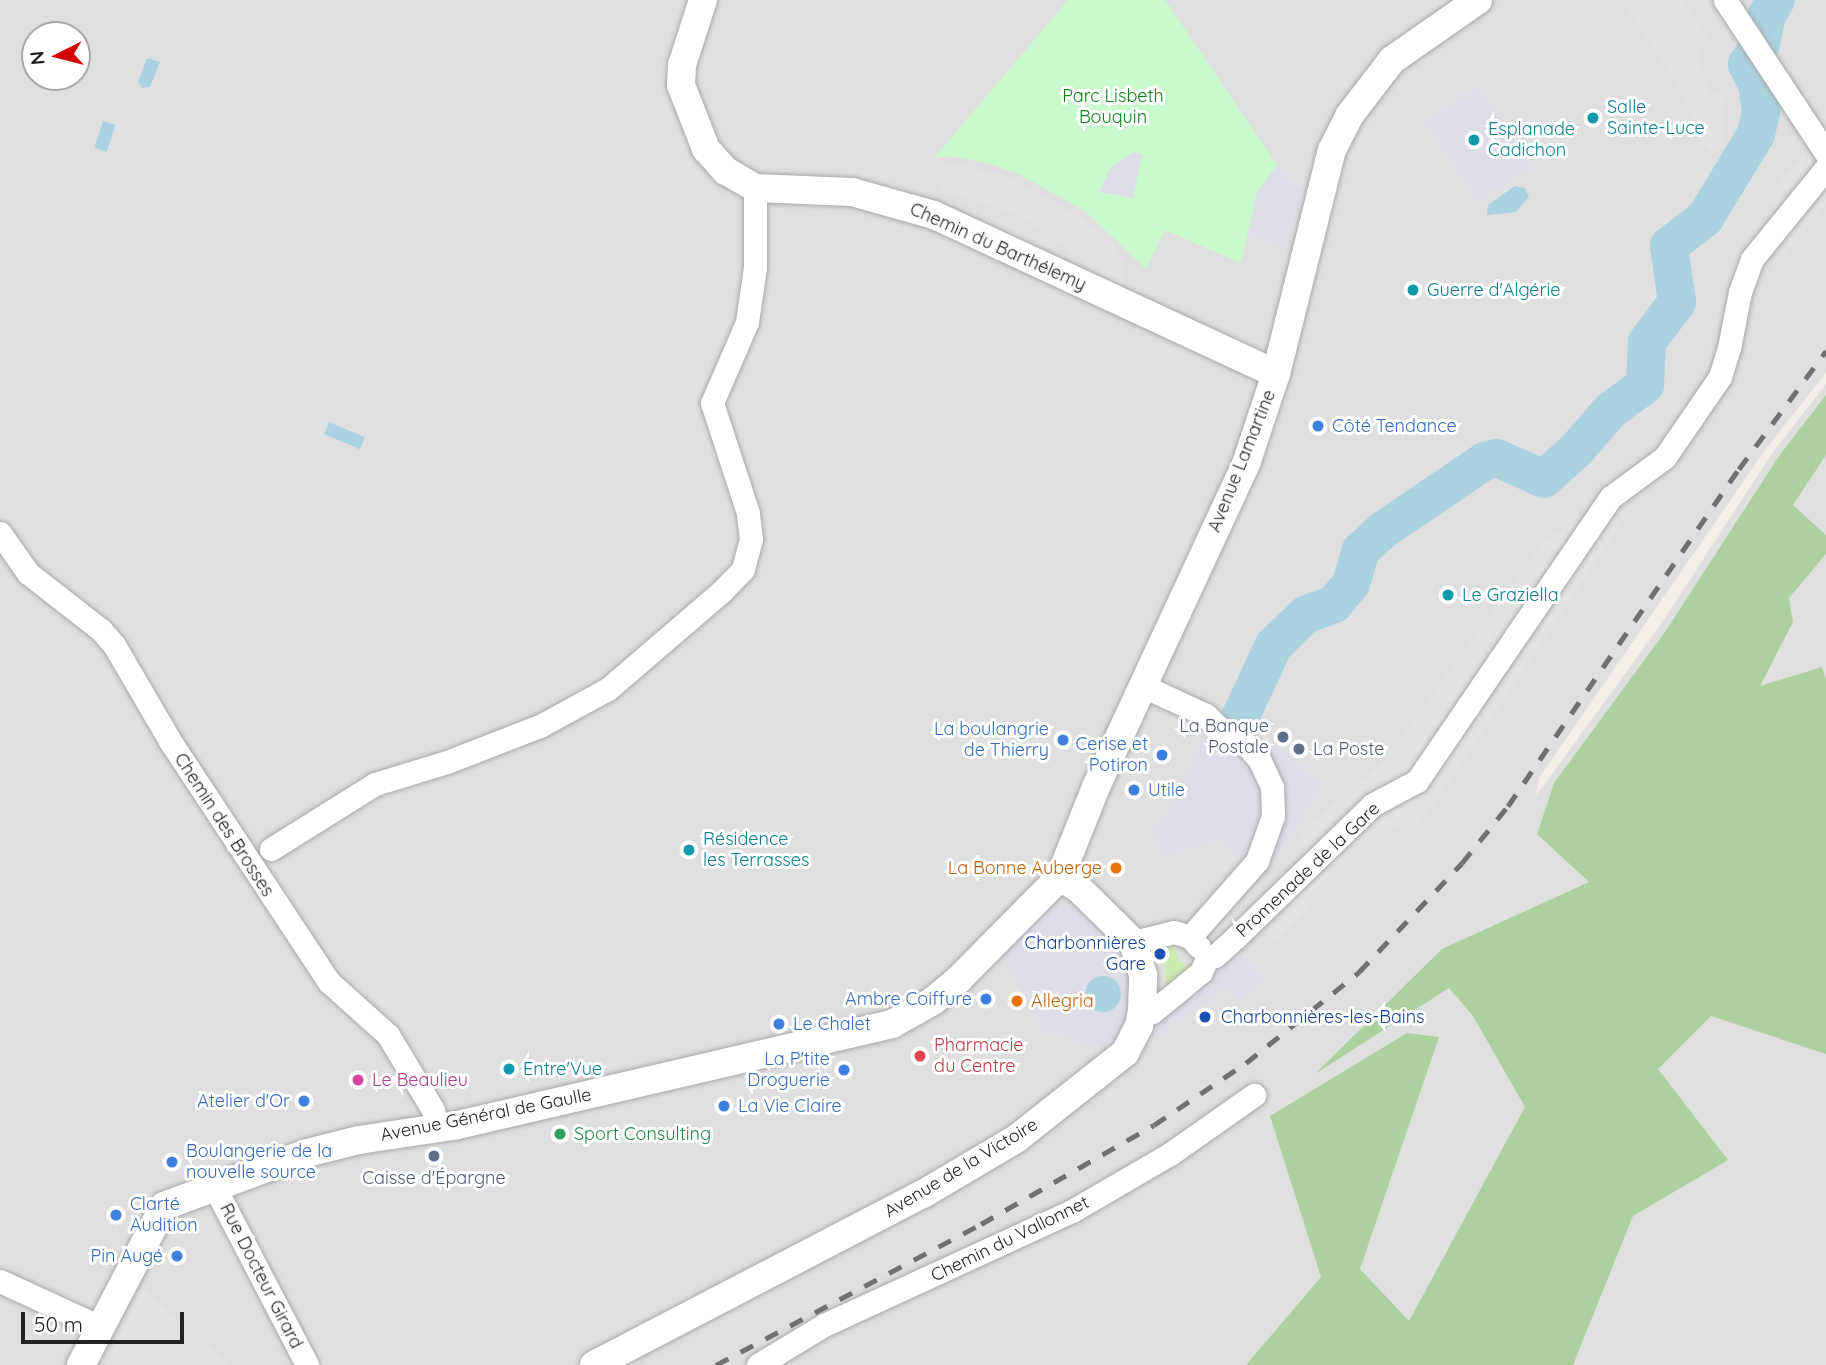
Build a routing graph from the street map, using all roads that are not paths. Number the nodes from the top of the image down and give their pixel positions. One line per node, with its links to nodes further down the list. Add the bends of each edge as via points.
1 (703, 0): 6 (street, Chemin du Barthélemy, via 682,65 681,85 706,149 726,171)
2 (1478, 0): 7 (street, Avenue Lamartine, via 1392,60 1349,116 1332,150)
3 (1725, 0): 4 (street)
4 (1826, 153)
5 (1826, 168): 14 (street, Promenade de la Gare, via 1752,259 1720,377 1665,457 1611,497 1417,781 1372,806 1236,937)
6 (755, 188): 7 (street, Chemin du Barthélemy, via 852,192 934,215); 10 (street, via 755,267 747,322 712,404 748,513 751,539 743,569 608,689 540,726 375,784)
7 (1276, 374): 9 (street, Avenue Lamartine, via 1247,461)
8 (0, 533): 17 (street, Chemin des Brosses, via 28,573 114,645 170,741 328,982 388,1035 433,1110)
9 (1143, 685): 11 (street, Avenue Lamartine); 12 (street, via 1206,715 1240,739 1259,759 1272,787 1273,816 1257,861)
10 (271, 849)
11 (1060, 877): 13 (street, Avenue de la Victoire, via 1078,888); 17 (street, Avenue Général de Gaulle, via 960,978 933,1001 892,1024)
12 (1190, 937): 13 (street, via 1174,932); 14 (street)
13 (1133, 942): 15 (street, Avenue de la Victoire, via 1143,975)
14 (1207, 958): 15 (street, Promenade de la Gare, via 1201,972 1178,991 1152,1012)
15 (1142, 1011): 23 (street, Avenue de la Victoire, via 1125,1053 1016,1139 923,1194)
16 (1254, 1096): 24 (street, Chemin du Vallonnet, via 1170,1154 1072,1211 824,1325)
17 (437, 1127): 18 (street, Avenue Général de Gaulle, via 313,1152)
18 (214, 1186): 20 (street, Avenue Général de Gaulle, via 164,1206); 22 (street, Rue Docteur Girard)
19 (0, 1281): 20 (street)
20 (100, 1327): 21 (street, Avenue Général de Gaulle)
21 (81, 1365)
22 (307, 1365)
23 (594, 1365)
24 (758, 1365)

